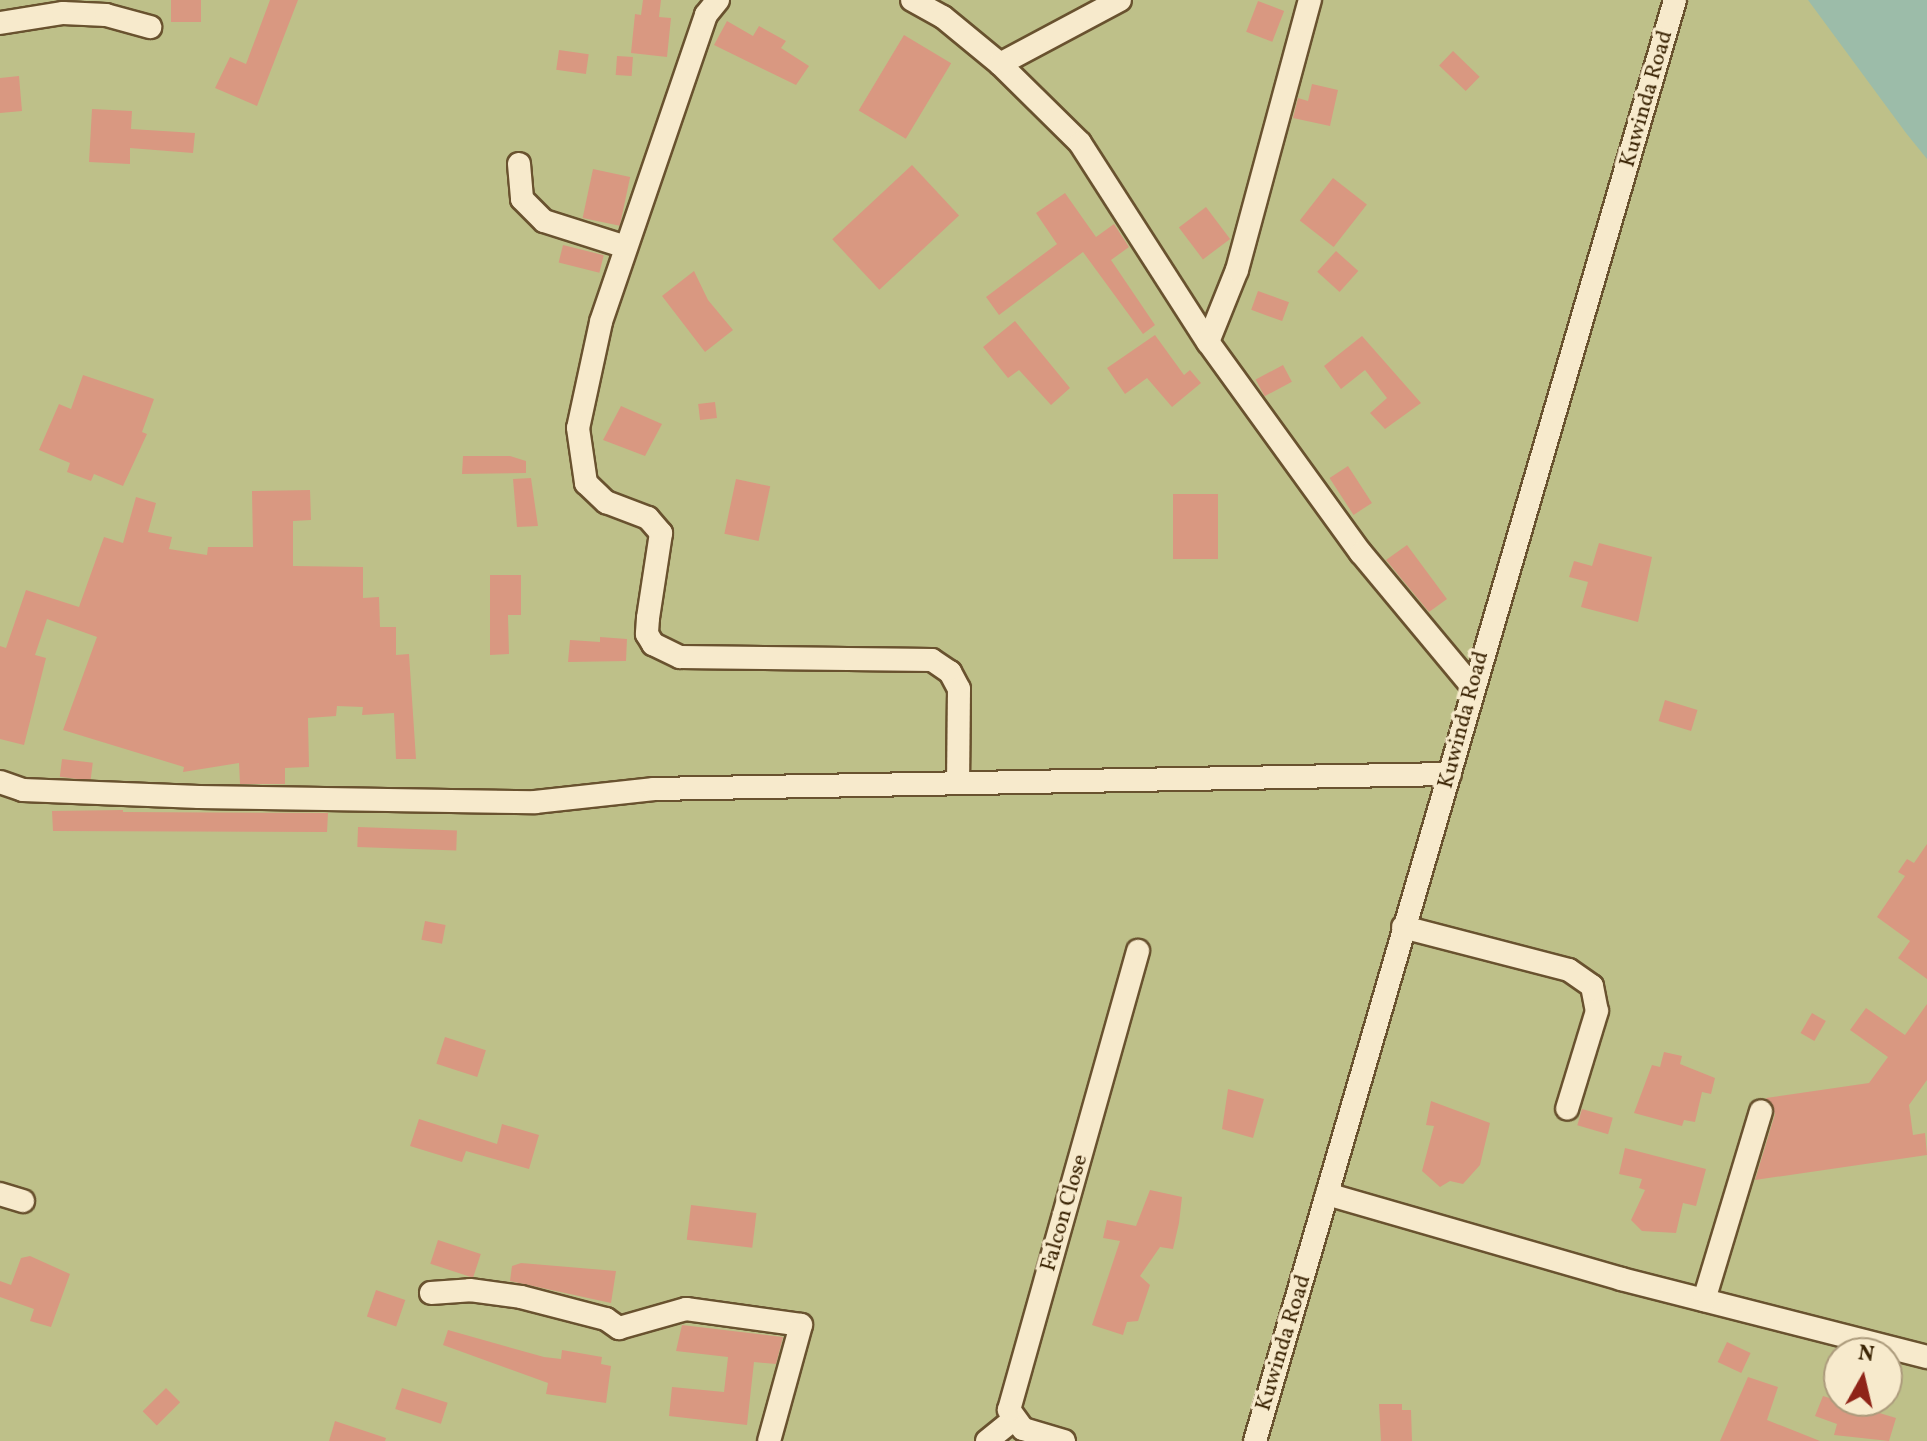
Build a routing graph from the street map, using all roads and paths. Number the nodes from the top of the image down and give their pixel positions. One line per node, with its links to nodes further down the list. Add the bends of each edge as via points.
1 (718, 0): 10 (street, via 706,15)
2 (912, 0): 8 (street, via 943,17)
3 (1120, 0): 8 (street)
4 (1310, 0): 11 (street, via 1237,270)
5 (1675, 0): 12 (street, Kuwinda Road)
6 (0, 23): 7 (street, via 63,13 106,15)
7 (150, 27)
8 (1000, 64): 11 (street, via 1080,143)
9 (519, 164): 10 (street, via 522,199 544,221)
10 (626, 247): 15 (street, via 601,322 578,428 578,455 586,483 606,502 648,518 661,533 648,618 647,634 653,644 680,657 932,660 950,672 959,689)
11 (1208, 342): 12 (street, via 1361,553)
12 (1472, 686): 13 (street, Kuwinda Road)
13 (1450, 774): 15 (street); 16 (street, Kuwinda Road)
14 (0, 782): 15 (street, via 23,790 214,798 535,802 654,789)
15 (958, 782)
16 (1403, 927): 18 (street, via 1569,970 1592,986 1597,1011); 21 (street, Kuwinda Road)
17 (1138, 951): 26 (street, Falcon Close, via 1009,1410)
18 (1567, 1109)
19 (1761, 1111): 24 (street)
20 (0, 1194): 22 (street)
21 (1327, 1194): 24 (street); 30 (street, Kuwinda Road)
22 (23, 1201)
23 (431, 1293): 27 (street, via 470,1290 521,1297 606,1319 619,1328 686,1309 801,1325)
24 (1704, 1300): 25 (street)
25 (1927, 1357)
26 (1013, 1420): 28 (street); 29 (street, via 1023,1429)
27 (769, 1441)
28 (987, 1441)
29 (1064, 1441)
30 (1255, 1441)

